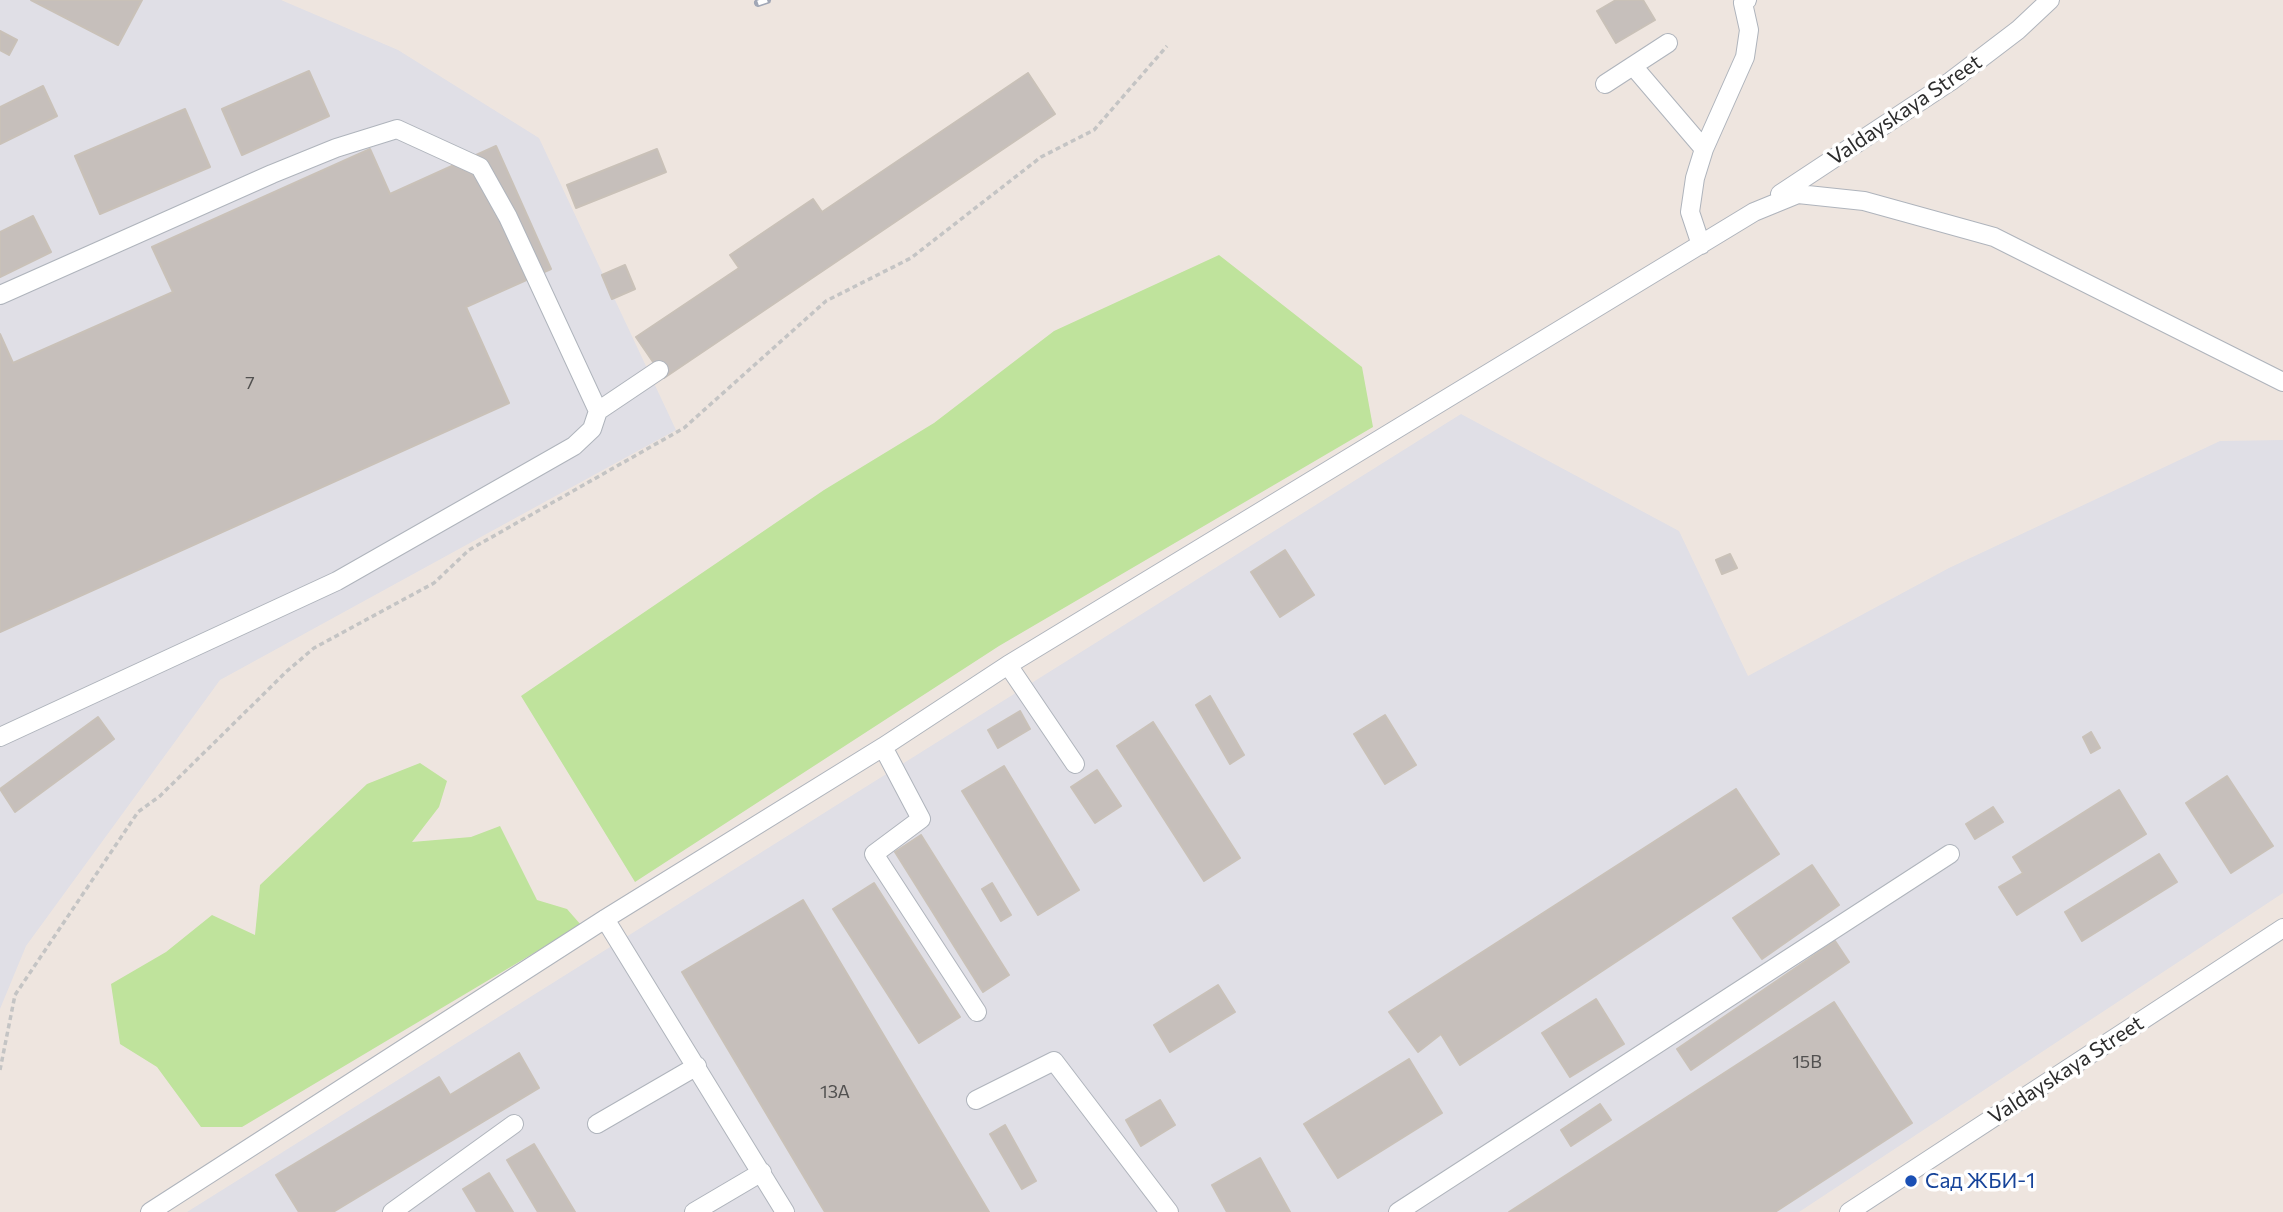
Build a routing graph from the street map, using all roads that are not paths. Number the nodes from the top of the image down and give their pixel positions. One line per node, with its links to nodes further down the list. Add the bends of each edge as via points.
1 (1747, 0): 6 (street, via 1743,3 1749,30 1745,57)
2 (2050, 0): 7 (street, Valdayskaya Street, via 1951,81)
3 (1668, 43): 4 (street)
4 (1633, 66): 5 (street); 6 (street)
5 (1605, 84)
6 (1704, 149): 8 (street, via 1690,212)
7 (1754, 212): 8 (street); 11 (street, via 1798,194 1864,201 1994,237)
8 (1701, 245): 13 (street)
9 (0, 295): 12 (street, via 272,174 397,128 480,167)
10 (659, 370): 12 (street)
11 (2283, 382)
12 (598, 411): 14 (street, via 592,429 573,446 337,581)
13 (1008, 665): 15 (street); 16 (street)
14 (0, 737)
15 (883, 747): 18 (street); 20 (street, via 921,819 874,854)
16 (1075, 764)
17 (1950, 854): 31 (street)
18 (605, 919): 21 (street); 26 (street)
19 (2283, 928): 32 (street, Valdayskaya Street)
20 (977, 1012)
21 (698, 1066): 24 (street); 25 (street)
22 (976, 1100): 30 (street, via 1054,1061)
23 (514, 1124): 27 (street)
24 (597, 1124)
25 (762, 1172): 28 (street); 29 (street)
26 (150, 1212)
27 (392, 1212)
28 (694, 1212)
29 (785, 1212)
30 (1169, 1212)
31 (1398, 1212)
32 (1849, 1212)

